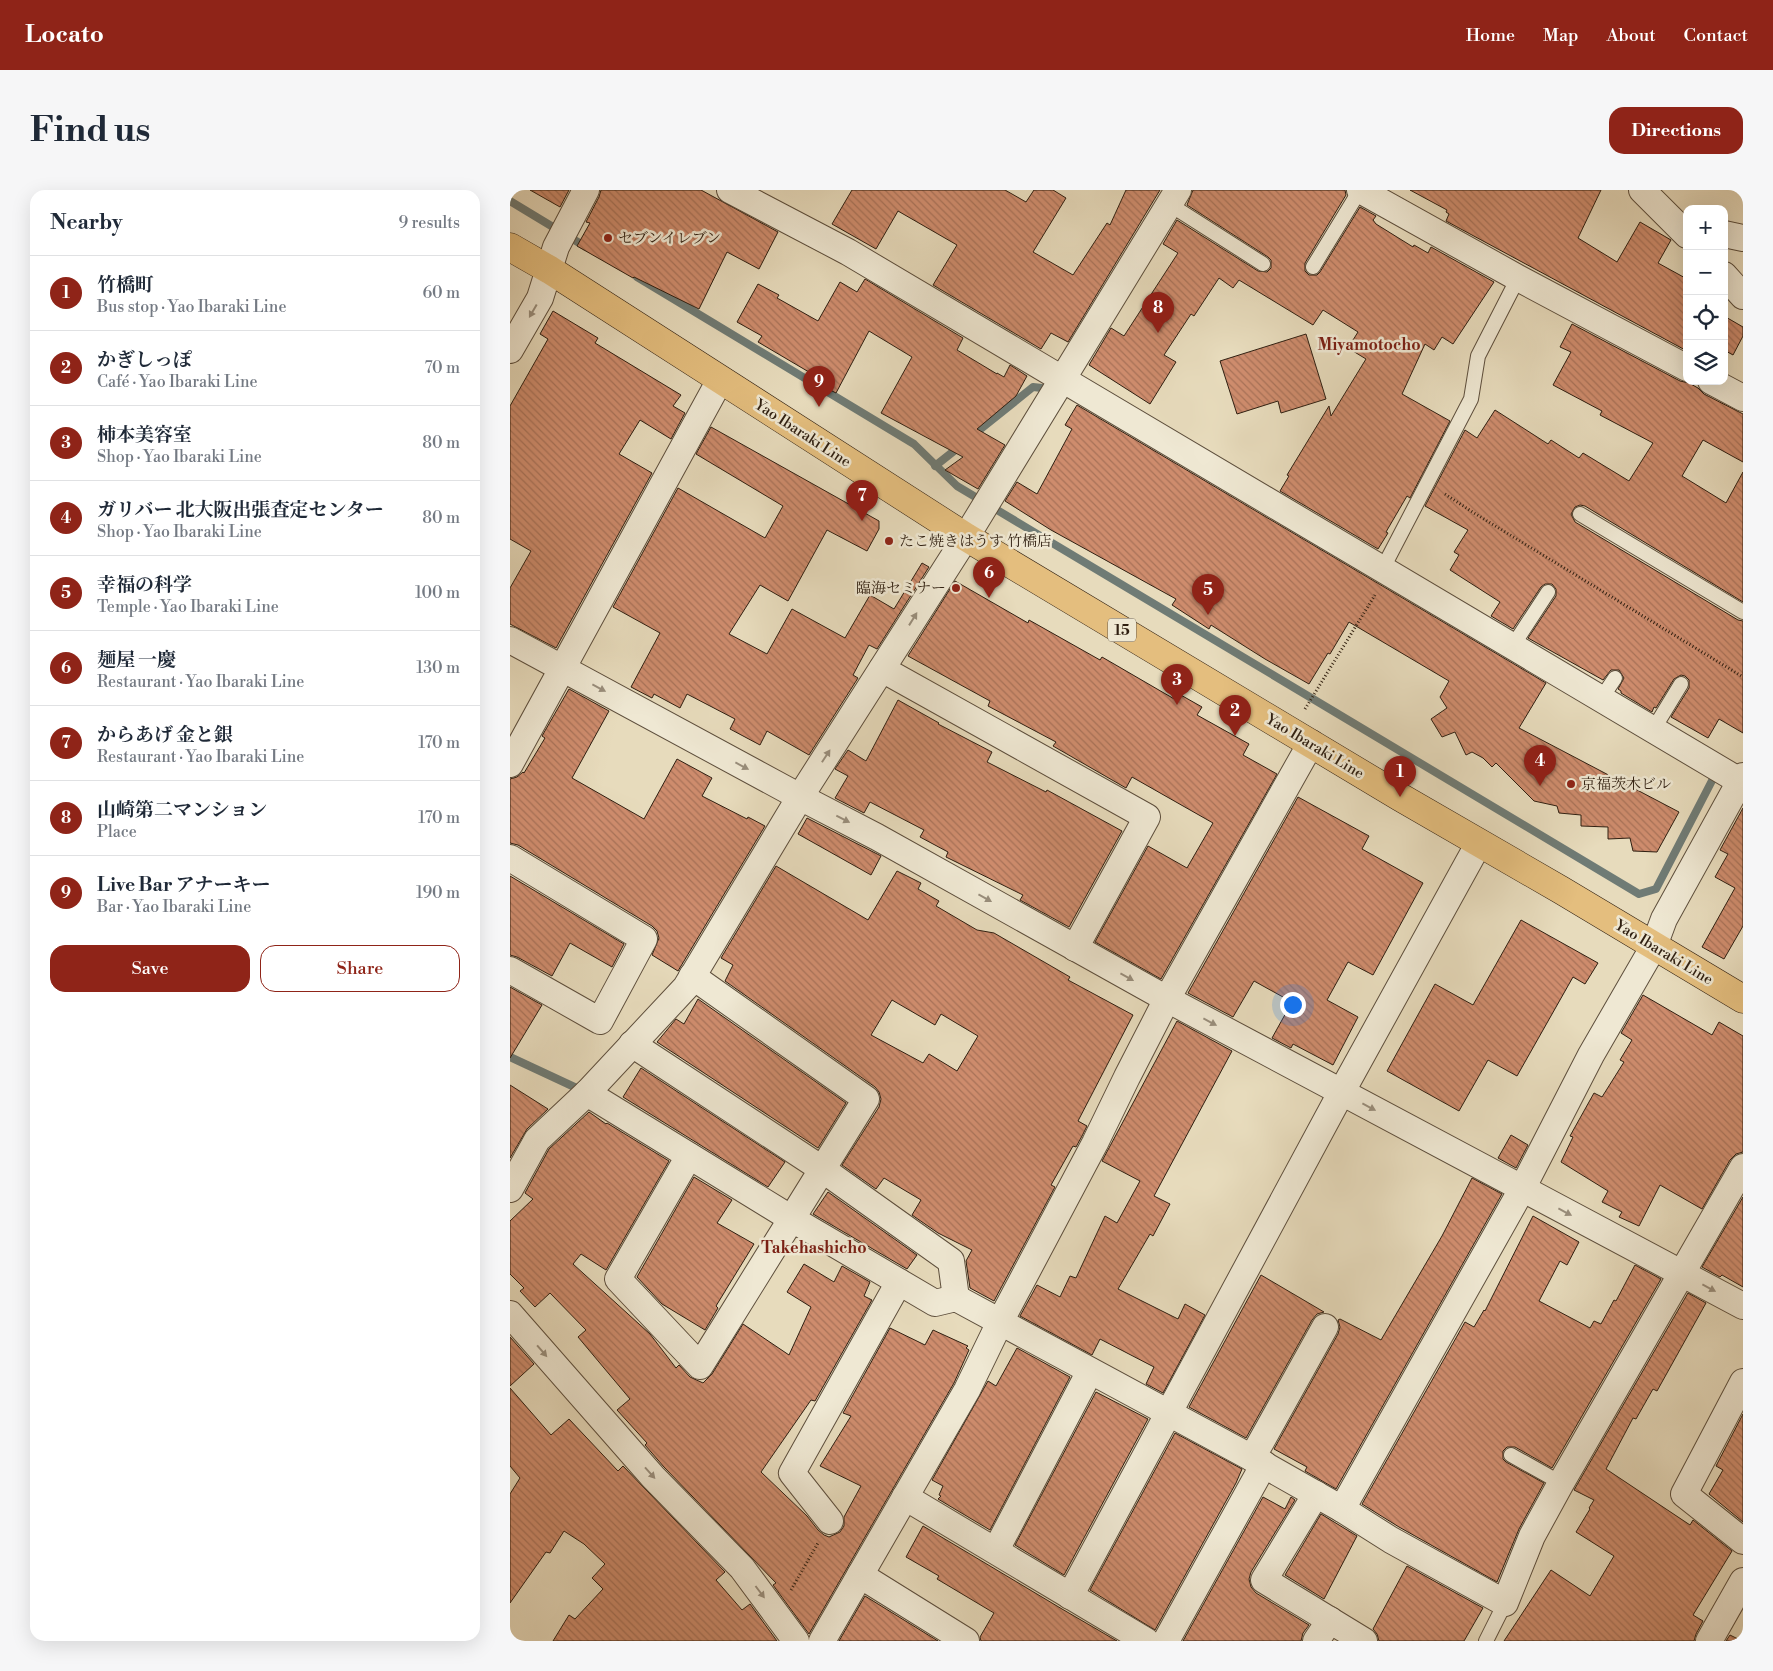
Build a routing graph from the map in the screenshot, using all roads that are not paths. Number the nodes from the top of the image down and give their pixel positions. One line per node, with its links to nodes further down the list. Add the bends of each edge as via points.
1 (586, 190): 12 (street, via 556,247)
2 (730, 190): 19 (street, via 848,252)
3 (1360, 190): 11 (lane); 13 (street)
4 (1642, 190): 6 (street)
5 (1173, 197): 10 (lane); 19 (street)
6 (1683, 229)
7 (1728, 235): 8 (street)
8 (1743, 238)
9 (510, 247): 12 (main road, Yao Ibaraki Line / 15)
10 (1263, 264)
11 (1313, 267)
12 (550, 270): 16 (street, one-way to 16, via 540,298); 18 (main road, Yao Ibaraki Line / 15)
13 (1518, 278): 17 (street); 24 (lane, via 1478,356 1471,399)
14 (1728, 279): 15 (street)
15 (1743, 296)
16 (510, 350)
17 (1683, 366)
18 (720, 380): 23 (main road, Yao Ibaraki Line / 15); 29 (street)
19 (1062, 380): 23 (street); 24 (street)
20 (1719, 385): 21 (street)
21 (1743, 398)
22 (1580, 514): 26 (lane)
23 (966, 536): 30 (street, one-way to 23); 33 (main road, Yao Ibaraki Line / 15)
24 (1386, 565): 28 (street)
25 (1548, 592): 28 (lane)
26 (1743, 612)
27 (510, 640): 29 (street)
28 (1517, 640): 32 (street, via 1608,689)
29 (562, 669): 34 (street); 36 (street, one-way to 36)
30 (882, 669): 36 (street, one-way to 30); 40 (street, via 1147,817)
31 (1681, 684): 32 (lane)
32 (1658, 722): 35 (street)
33 (1301, 737): 37 (main road, Yao Ibaraki Line / 15); 43 (street)
34 (510, 764)
35 (1734, 776): 39 (street)
36 (800, 797): 40 (street, one-way to 40); 42 (street)
37 (1479, 843): 39 (main road, Yao Ibaraki Line / 15); 46 (street)
38 (510, 858): 41 (street, via 644,939 600,1021)
39 (1654, 946): 44 (main road, Yao Ibaraki Line / 15); 51 (street, via 1591,1055)
40 (1075, 948): 43 (street, one-way to 43)
41 (510, 970)
42 (692, 976): 45 (street, via 686,987); 50 (street, via 866,1099)
43 (1167, 999): 46 (street, one-way to 46); 59 (street, via 1095,1144)
44 (1743, 1000)
45 (632, 1044): 47 (street); 50 (street)
46 (1341, 1092): 51 (street, one-way to 51); 63 (street)
47 (586, 1093): 48 (street); 52 (street, via 537,1140)
48 (689, 1156): 53 (street); 53 (street, via 618,1279 700,1366)
49 (1743, 1167): 54 (street)
50 (822, 1170): 53 (street); 56 (street, via 951,1261)
51 (1522, 1188): 54 (street, one-way to 54); 69 (street)
52 (510, 1189)
53 (792, 1219): 55 (street)
54 (1681, 1274): 57 (street, one-way to 57); 66 (street)
55 (899, 1282): 56 (street, via 935,1303); 70 (street, via 792,1473)
56 (956, 1298): 59 (street)
57 (1743, 1306)
58 (510, 1314): 78 (street, one-way to 78, via 653,1477 742,1568)
59 (1000, 1322): 61 (street); 68 (street, via 967,1390)
60 (1325, 1327): 65 (street)
61 (1090, 1371): 63 (street); 72 (street)
62 (1743, 1382): 71 (street, via 1684,1494)
63 (1169, 1412): 65 (street); 75 (street)
64 (1511, 1455): 66 (lane)
65 (1258, 1461): 67 (street); 82 (street)
66 (1561, 1483): 76 (street, via 1532,1536)
67 (1316, 1494): 69 (street); 77 (street, via 1264,1580)
68 (905, 1497): 72 (street); 73 (street)
69 (1342, 1509): 76 (street)
70 (830, 1521)
71 (1743, 1541)
72 (996, 1550): 75 (street)
73 (860, 1575): 79 (street); 80 (street)
74 (1743, 1581): 85 (street)
75 (1070, 1596): 81 (street)
76 (1505, 1604): 84 (lane)
77 (1323, 1630): 83 (street)
78 (796, 1641)
79 (822, 1641)
80 (966, 1641)
81 (1146, 1641)
82 (1166, 1641)
83 (1364, 1641)
84 (1486, 1641)
85 (1709, 1641)

